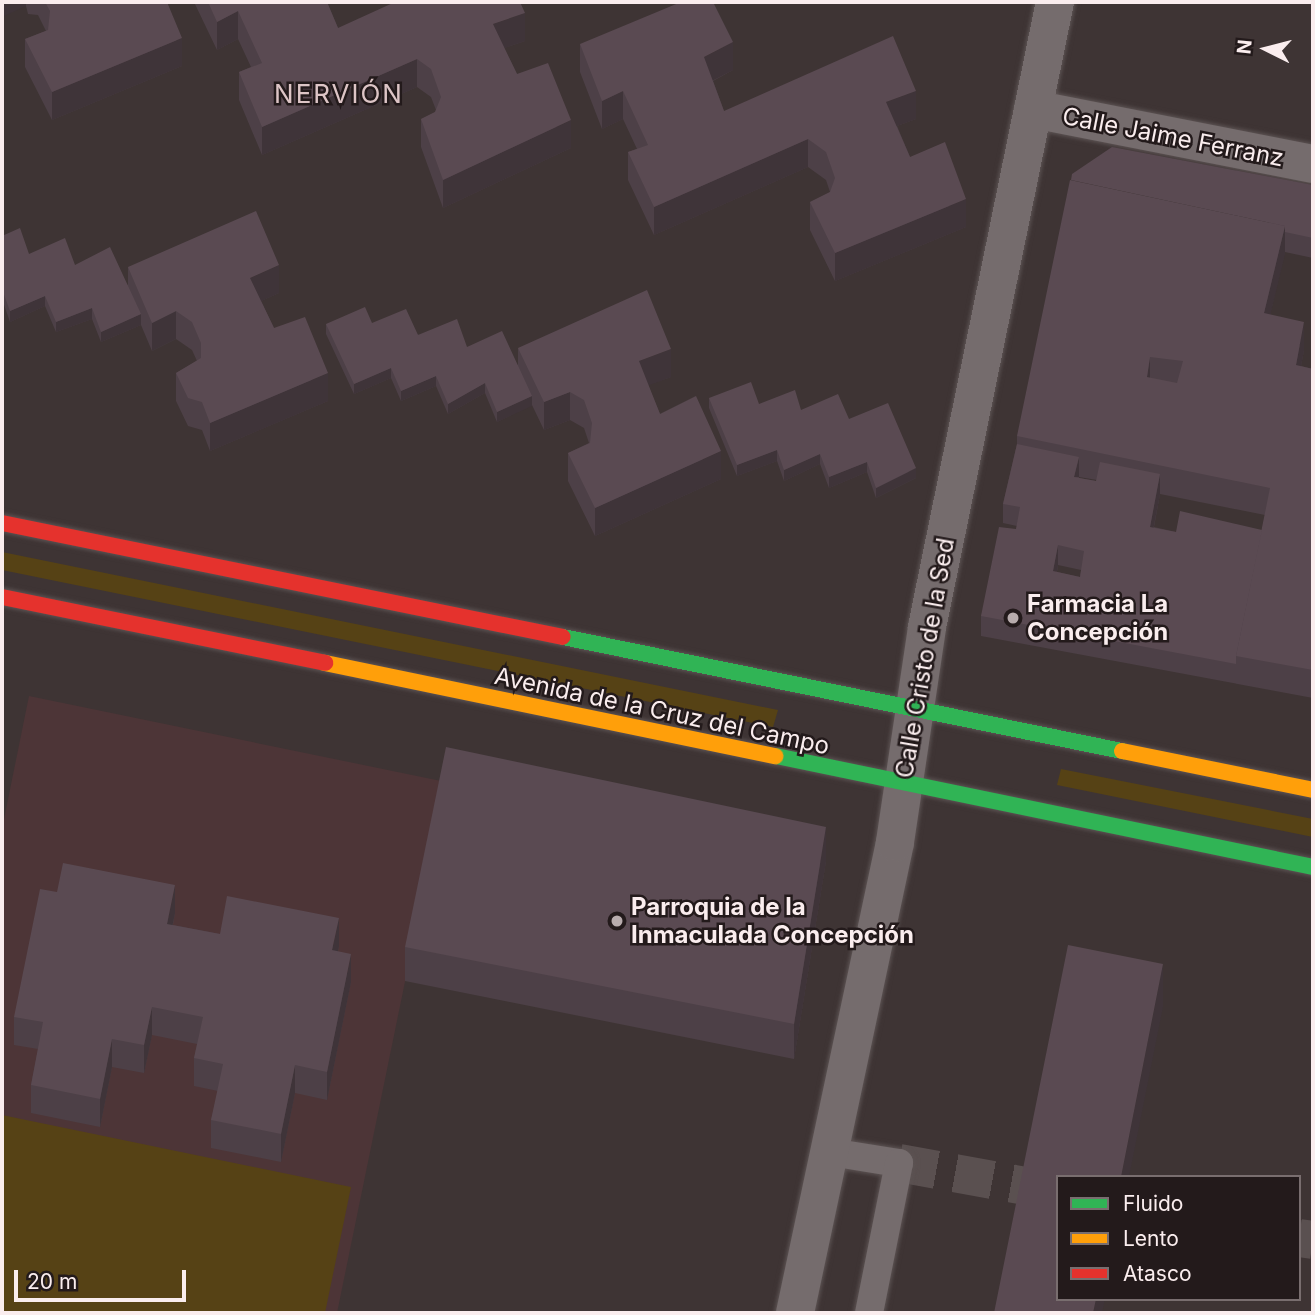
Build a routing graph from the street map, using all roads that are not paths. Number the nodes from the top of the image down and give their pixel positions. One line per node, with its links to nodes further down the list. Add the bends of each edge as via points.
1 (1055, 2): 2 (street, Calle Cristo de la Sed)
2 (1033, 109): 3 (street, Calle Jaime Ferranz); 6 (street, Calle Cristo de la Sed)
3 (1313, 164)
4 (2, 523): 6 (main road, Avenida de la Cruz del Campo)
5 (2, 597): 7 (main road, Avenida de la Cruz del Campo)
6 (914, 710): 7 (street, Calle Cristo de la Sed); 8 (main road, Avenida de la Cruz del Campo)
7 (904, 784): 9 (main road, Avenida de la Cruz del Campo); 10 (street, Calle Cristo de la Sed)
8 (1313, 790)
9 (1313, 867)
10 (830, 1152): 11 (street, Calle Cristo de la Sed); 12 (lane, via 899,1163)
11 (794, 1313)
12 (869, 1313)

